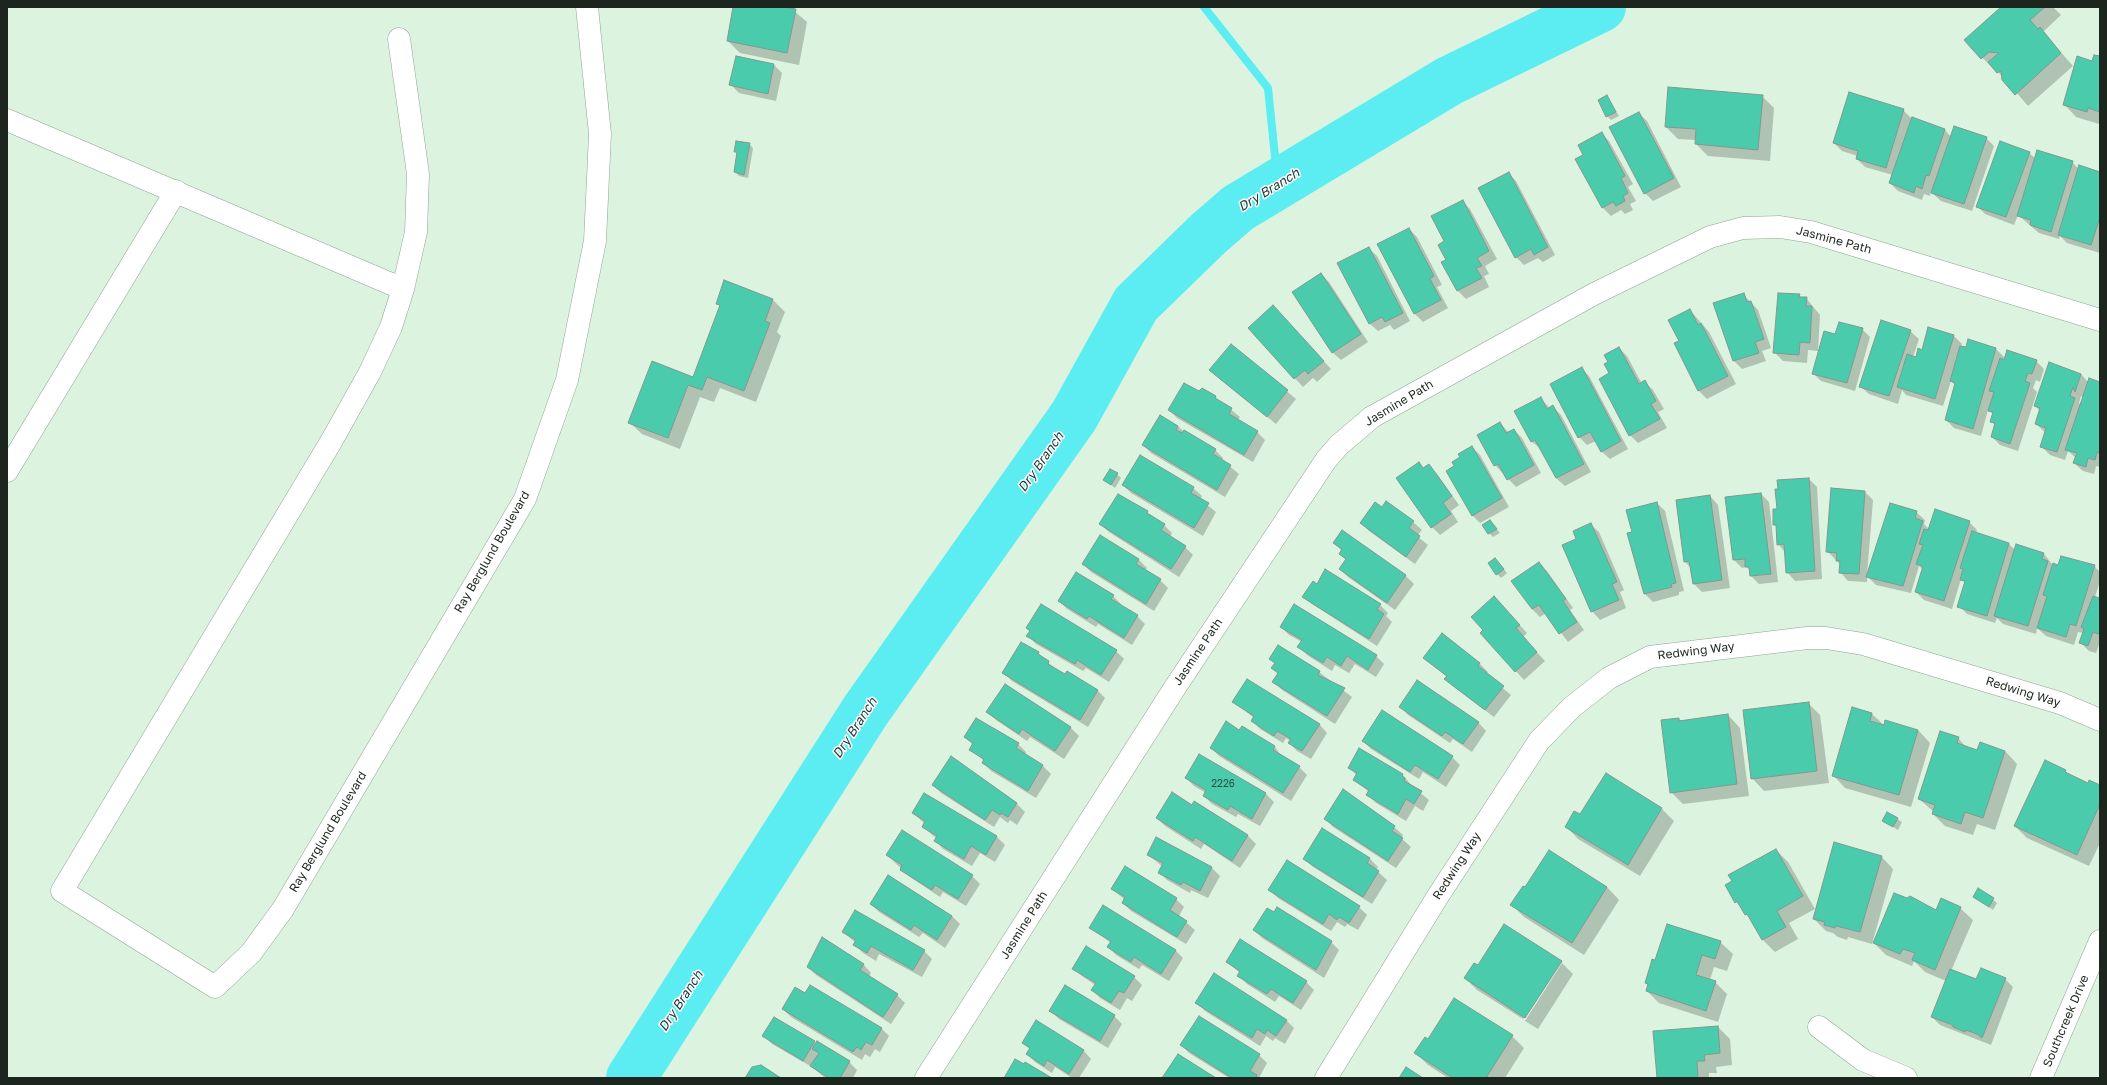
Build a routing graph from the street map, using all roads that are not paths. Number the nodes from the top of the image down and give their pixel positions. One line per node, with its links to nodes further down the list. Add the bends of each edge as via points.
1 (587, 7): 5 (street, Ray Berglund Boulevard, via 600,134 595,242 567,380 525,499 283,908 251,953 215,988 62,890 332,440 370,372 391,327)
2 (399, 39): 5 (street, via 418,174 416,232)
3 (7, 120): 4 (street)
4 (176, 191): 5 (street); 7 (street)
5 (403, 289)
6 (2100, 320): 11 (street, Jasmine Path, via 1811,232 1780,227 1743,228 1710,237 1594,294 1372,417 1339,445 1321,467 1174,688)
7 (7, 471)
8 (2100, 720): 12 (street, Redwing Way, via 2053,700 1863,644 1826,638 1807,638 1650,657 1609,678 1572,707 1539,740 1438,896)
9 (2100, 942): 14 (street, Southcreek Drive)
10 (1819, 1027): 13 (street, via 1863,1060)
11 (926, 1078)
12 (1326, 1078)
13 (1906, 1078)
14 (2041, 1078)

